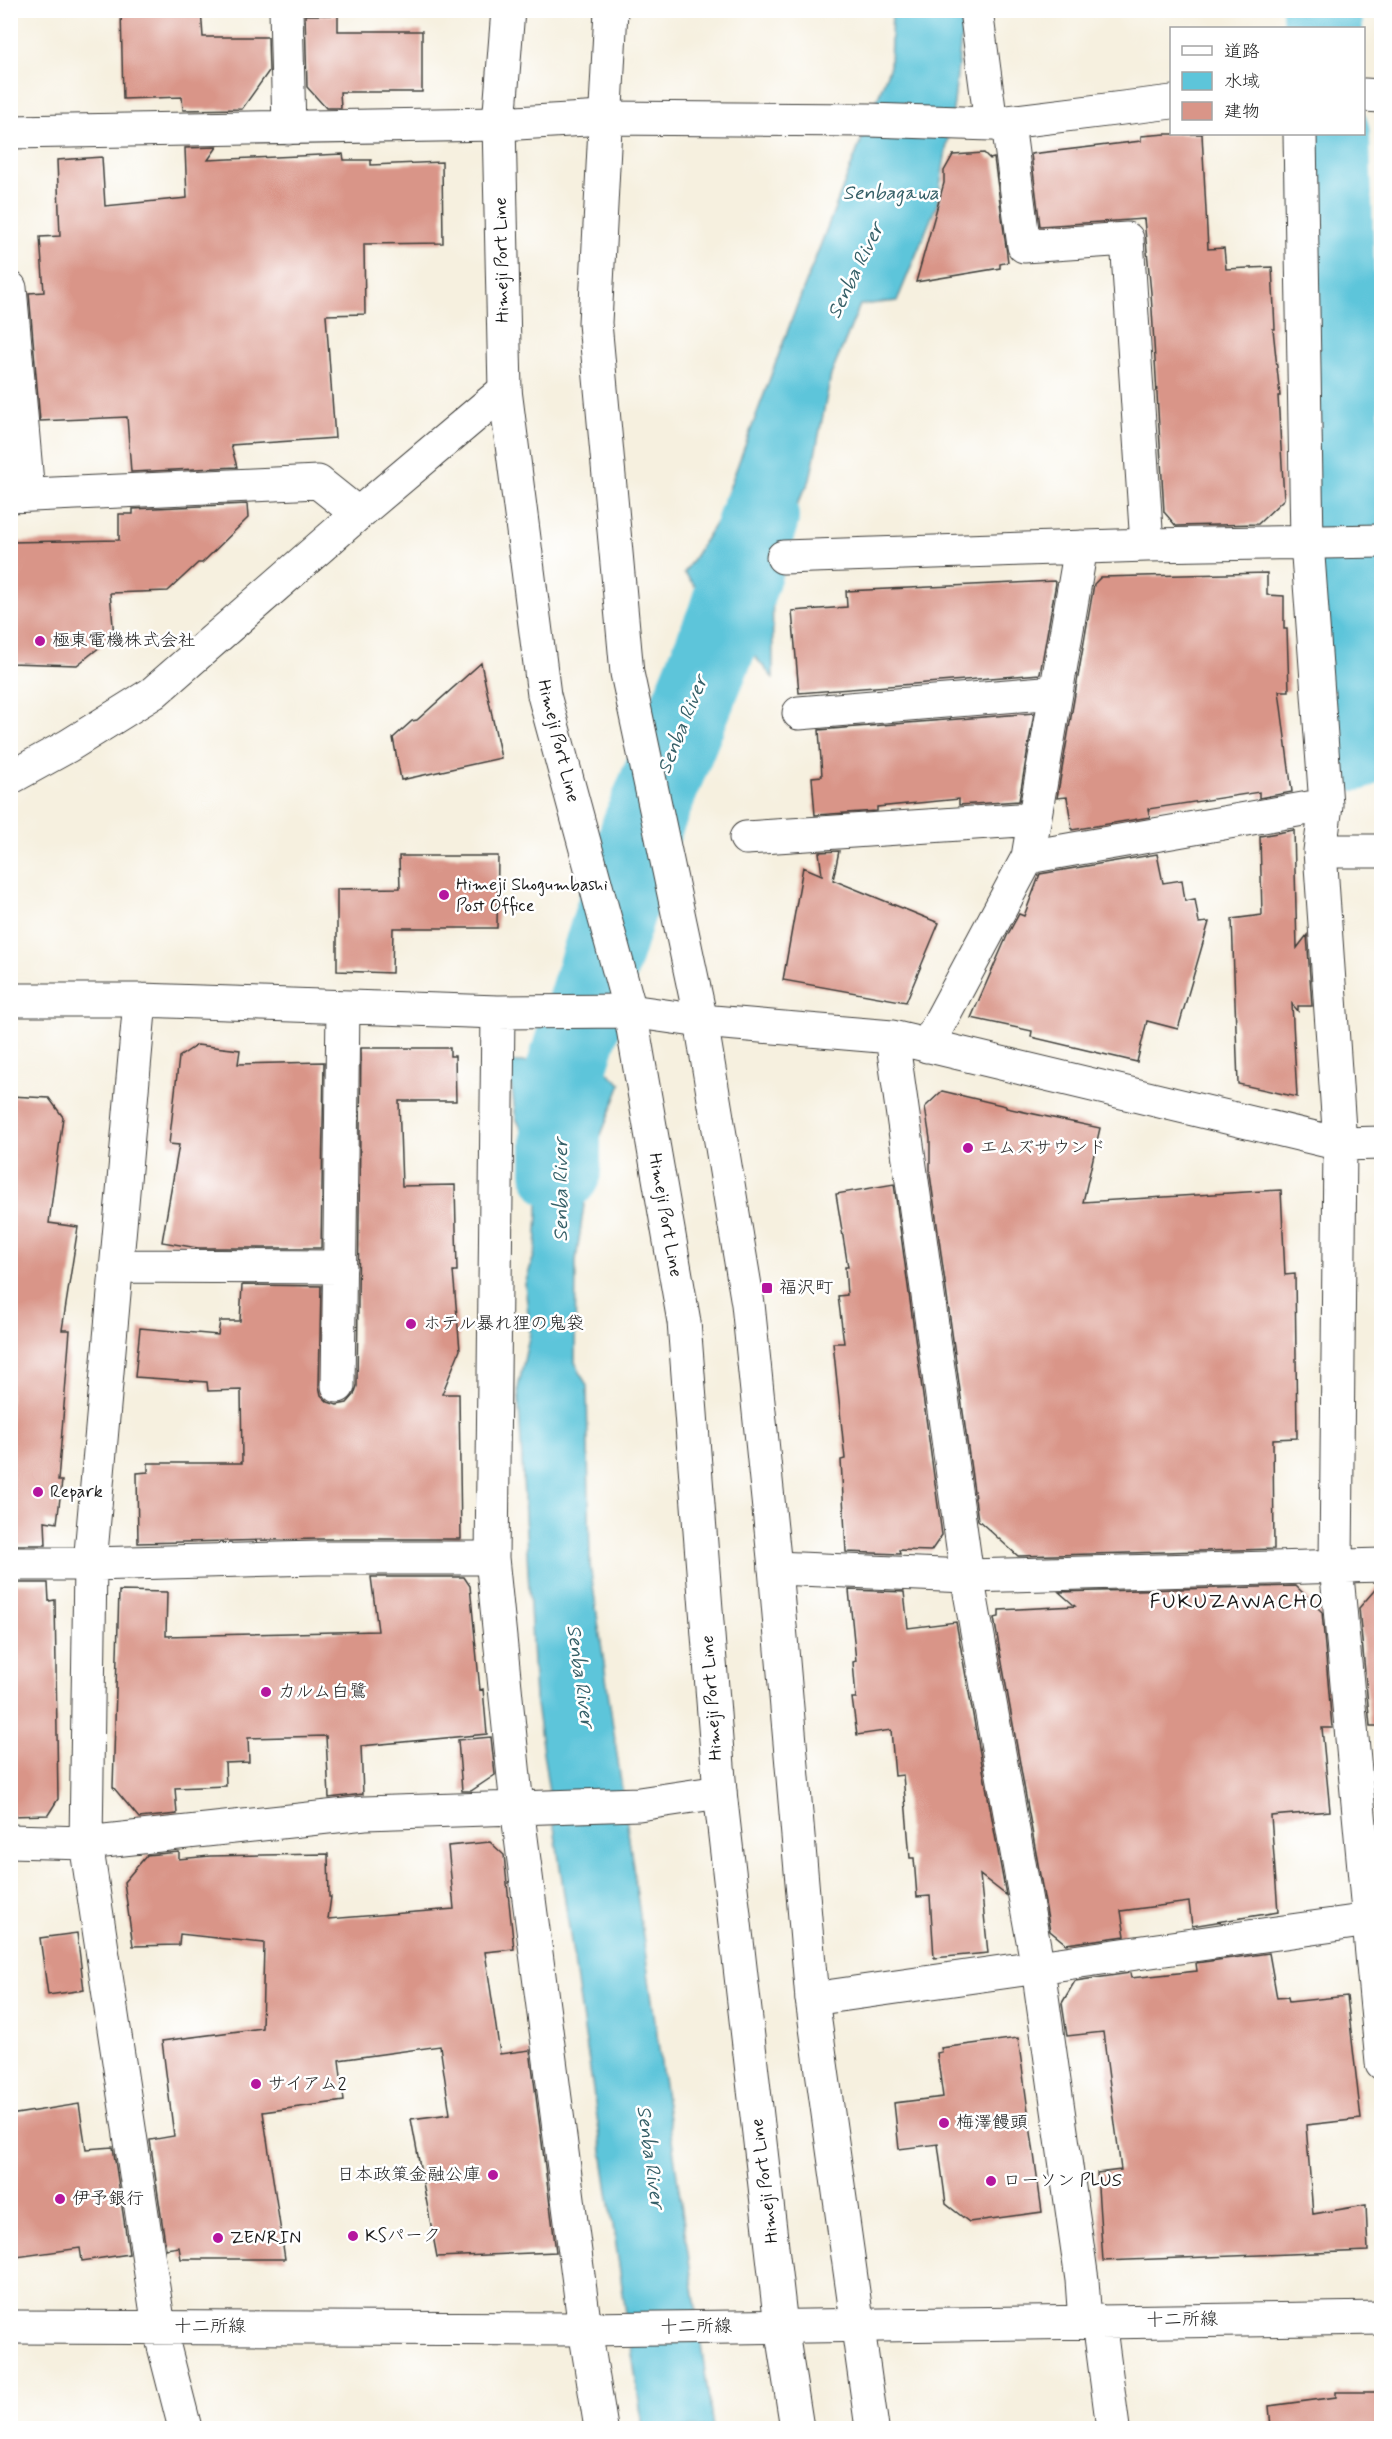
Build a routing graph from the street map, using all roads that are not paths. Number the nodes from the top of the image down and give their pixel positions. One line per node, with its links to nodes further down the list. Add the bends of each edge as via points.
1 (286, 10): 11 (street)
2 (508, 10): 10 (street, Himeji Port Line)
3 (611, 10): 8 (street)
4 (976, 10): 9 (street)
5 (1365, 95): 6 (street)
6 (1382, 96)
7 (1170, 102): 9 (street)
8 (604, 118): 9 (street); 10 (street); 37 (street, via 595,323 627,673)
9 (991, 123): 20 (street, via 1024,246 1127,239)
10 (499, 124): 11 (street); 15 (street, Himeji Port Line)
11 (289, 128): 12 (street)
12 (10, 132)
13 (1300, 135): 19 (street)
14 (10, 288): 16 (street)
15 (505, 390): 17 (street); 35 (street, Himeji Port Line, via 544,695)
16 (19, 495): 17 (street, via 318,482)
17 (358, 514): 25 (street, via 153,693)
18 (1382, 541): 19 (street)
19 (1307, 542): 20 (street); 26 (street)
20 (1147, 545): 21 (street)
21 (1082, 547): 22 (street); 23 (street)
22 (783, 556)
23 (1056, 692): 24 (street); 27 (street)
24 (799, 713)
25 (10, 778)
26 (1326, 805): 29 (street); 31 (street)
27 (1034, 819): 28 (street); 31 (street)
28 (746, 838)
29 (1320, 851): 30 (street); 41 (street)
30 (1382, 851)
31 (1028, 857): 39 (street)
32 (10, 1000): 33 (street)
33 (140, 1000): 34 (street); 42 (street)
34 (343, 1007): 36 (street); 43 (street)
35 (630, 1011): 36 (street); 37 (street); 52 (street, Himeji Port Line, via 684,1322)
36 (498, 1012): 45 (street)
37 (701, 1022): 38 (street); 50 (street, via 748,1304)
38 (892, 1037): 39 (street); 51 (street)
39 (927, 1046): 41 (street)
40 (1382, 1143): 41 (street)
41 (1340, 1144): 49 (street)
42 (116, 1266): 43 (street); 47 (street)
43 (340, 1267): 44 (street)
44 (338, 1386)
45 (492, 1558): 47 (street); 53 (street)
46 (10, 1564): 47 (street)
47 (90, 1564): 55 (street)
48 (1382, 1564): 49 (street)
49 (1336, 1565): 51 (street); 56 (street)
50 (775, 1568): 51 (street); 58 (street)
51 (967, 1576): 57 (street)
52 (720, 1792): 53 (street, via 639,1804); 62 (street, Himeji Port Line)
53 (517, 1807): 55 (street, via 365,1813); 66 (street)
54 (10, 1841): 55 (street)
55 (86, 1843): 65 (street)
56 (1375, 1920): 57 (street); 59 (street)
57 (1038, 1968): 58 (street); 61 (street, via 1082,2280)
58 (812, 1999): 63 (street)
59 (1382, 2063)
60 (1382, 2318): 61 (street, 十二所線)
61 (1092, 2322): 63 (street, 十二所線); 71 (street)
62 (781, 2326): 63 (street, 十二所線); 66 (street, 十二所線); 69 (street, Himeji Port Line)
63 (856, 2326): 70 (street)
64 (10, 2327): 65 (street, 十二所線)
65 (159, 2327): 66 (street, 十二所線); 67 (street)
66 (585, 2329): 68 (street)
67 (185, 2428)
68 (601, 2428)
69 (797, 2428)
70 (872, 2428)
71 (1113, 2428)

